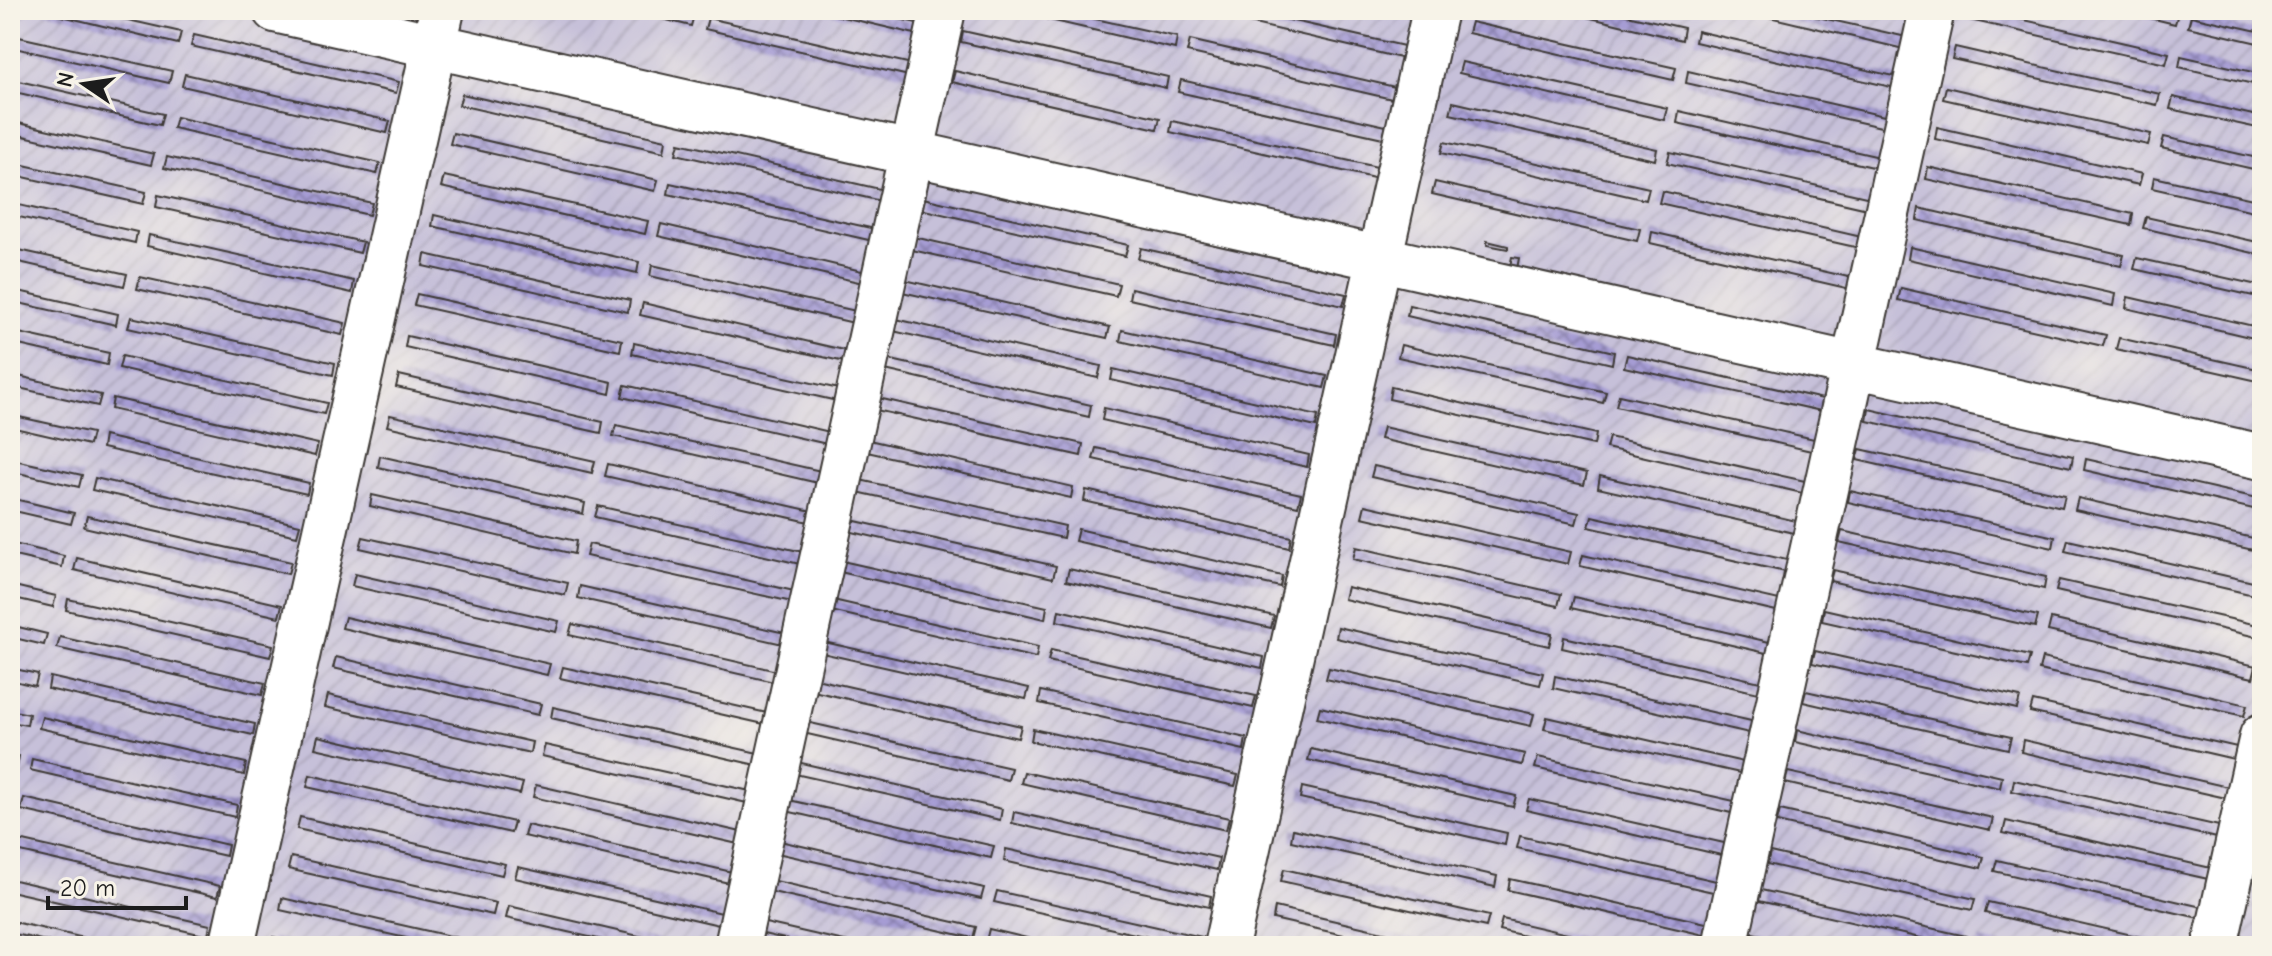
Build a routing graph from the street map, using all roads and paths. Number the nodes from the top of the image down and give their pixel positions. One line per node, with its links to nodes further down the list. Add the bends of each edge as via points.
1 (275, 10): 5 (lane)
2 (943, 10): 6 (lane)
3 (1435, 10): 7 (lane)
4 (1932, 10): 8 (lane)
5 (438, 28): 6 (lane); 11 (lane)
6 (912, 153): 7 (lane); 12 (lane)
7 (1379, 259): 8 (lane); 13 (lane)
8 (1853, 365): 9 (lane); 14 (lane)
9 (2262, 457)
10 (2262, 736): 15 (lane)
11 (232, 946)
12 (737, 946)
13 (1226, 946)
14 (1725, 946)
15 (2215, 946)

